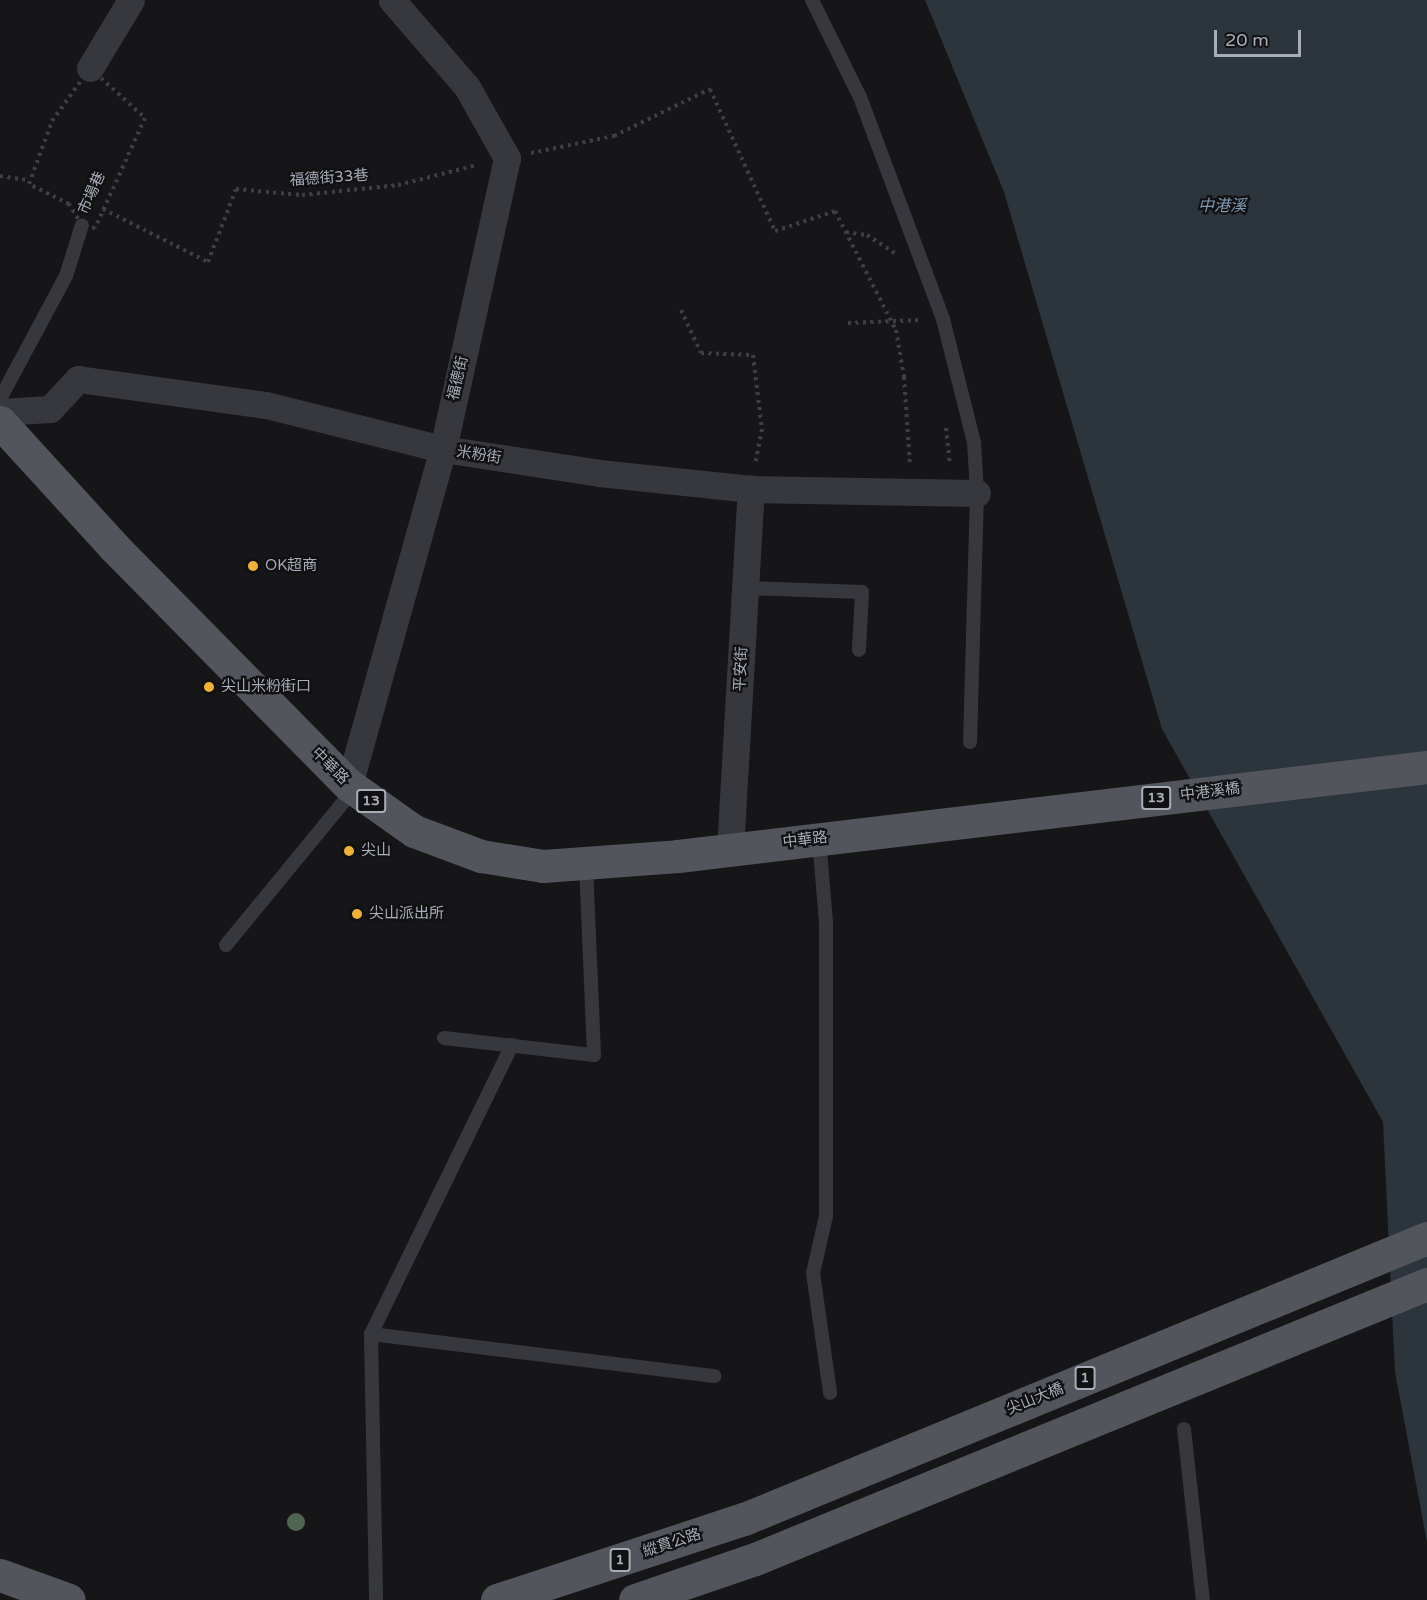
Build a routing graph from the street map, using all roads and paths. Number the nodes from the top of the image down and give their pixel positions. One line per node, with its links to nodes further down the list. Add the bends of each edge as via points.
1 (131, 0): 4 (street)
2 (392, 0): 5 (street, via 467,87)
3 (812, 0): 22 (lane, via 860,97 946,327 974,442)
4 (90, 68): 7 (path, via 52,121); 8 (path, 市場巷, via 145,118)
5 (507, 158): 8 (path, 福德街33巷, via 398,185 302,195 236,189 208,262); 10 (path, via 614,136 710,89 775,231 835,211); 19 (street, 福德街)
6 (0, 176): 7 (path)
7 (30, 180): 9 (path, via 28,184 69,204)
8 (103, 209): 9 (path, 市場巷, via 95,228)
9 (82, 225): 16 (lane, 市場巷, via 66,276)
10 (846, 232): 11 (path, via 867,235); 14 (path)
11 (899, 255)
12 (920, 309): 14 (path, via 925,320)
13 (681, 310): 20 (path, via 701,353 753,355 762,429)
14 (892, 321): 15 (path); 21 (path, via 904,377)
15 (848, 322)
16 (0, 399)
17 (0, 412): 19 (street, 米粉街, via 50,409 78,379 266,405)
18 (0, 422): 27 (main road, 中華路 / 13, via 122,555)
19 (442, 449): 20 (street, 米粉街, via 599,473); 27 (street, 福德街)
20 (751, 489): 21 (street, 米粉街); 23 (street, 平安街)
21 (911, 492): 22 (street, 米粉街)
22 (977, 493): 25 (lane)
23 (745, 588): 24 (lane, via 862,592); 30 (street, 平安街)
24 (859, 650)
25 (970, 742)
26 (1427, 767): 28 (main road, 中港溪橋 / 13)
27 (349, 785): 31 (main road, 中華路 / 13, via 414,831 481,856 543,866); 32 (lane, via 345,800)
28 (885, 830): 29 (main road, 中華路 / 13)
29 (819, 839): 30 (main road, 中華路 / 13); 39 (lane, via 826,923 826,1216 813,1272)
30 (730, 850): 31 (main road, 中華路 / 13)
31 (586, 863): 34 (lane, via 594,1055)
32 (226, 945)
33 (444, 1038): 34 (lane)
34 (512, 1045): 37 (lane)
35 (1427, 1238): 41 (main road, 尖山大橋 / 1)
36 (1427, 1284): 42 (main road)
37 (371, 1334): 38 (lane); 46 (lane)
38 (714, 1376)
39 (830, 1393)
40 (1184, 1429): 49 (lane)
41 (734, 1522): 42 (main road); 47 (main road, 縱貫公路 / 1)
42 (746, 1562): 44 (main road)
43 (0, 1575): 45 (main road)
44 (679, 1593): 48 (main road)
45 (69, 1600)
46 (376, 1600)
47 (497, 1600)
48 (635, 1600)
49 (1203, 1600)

